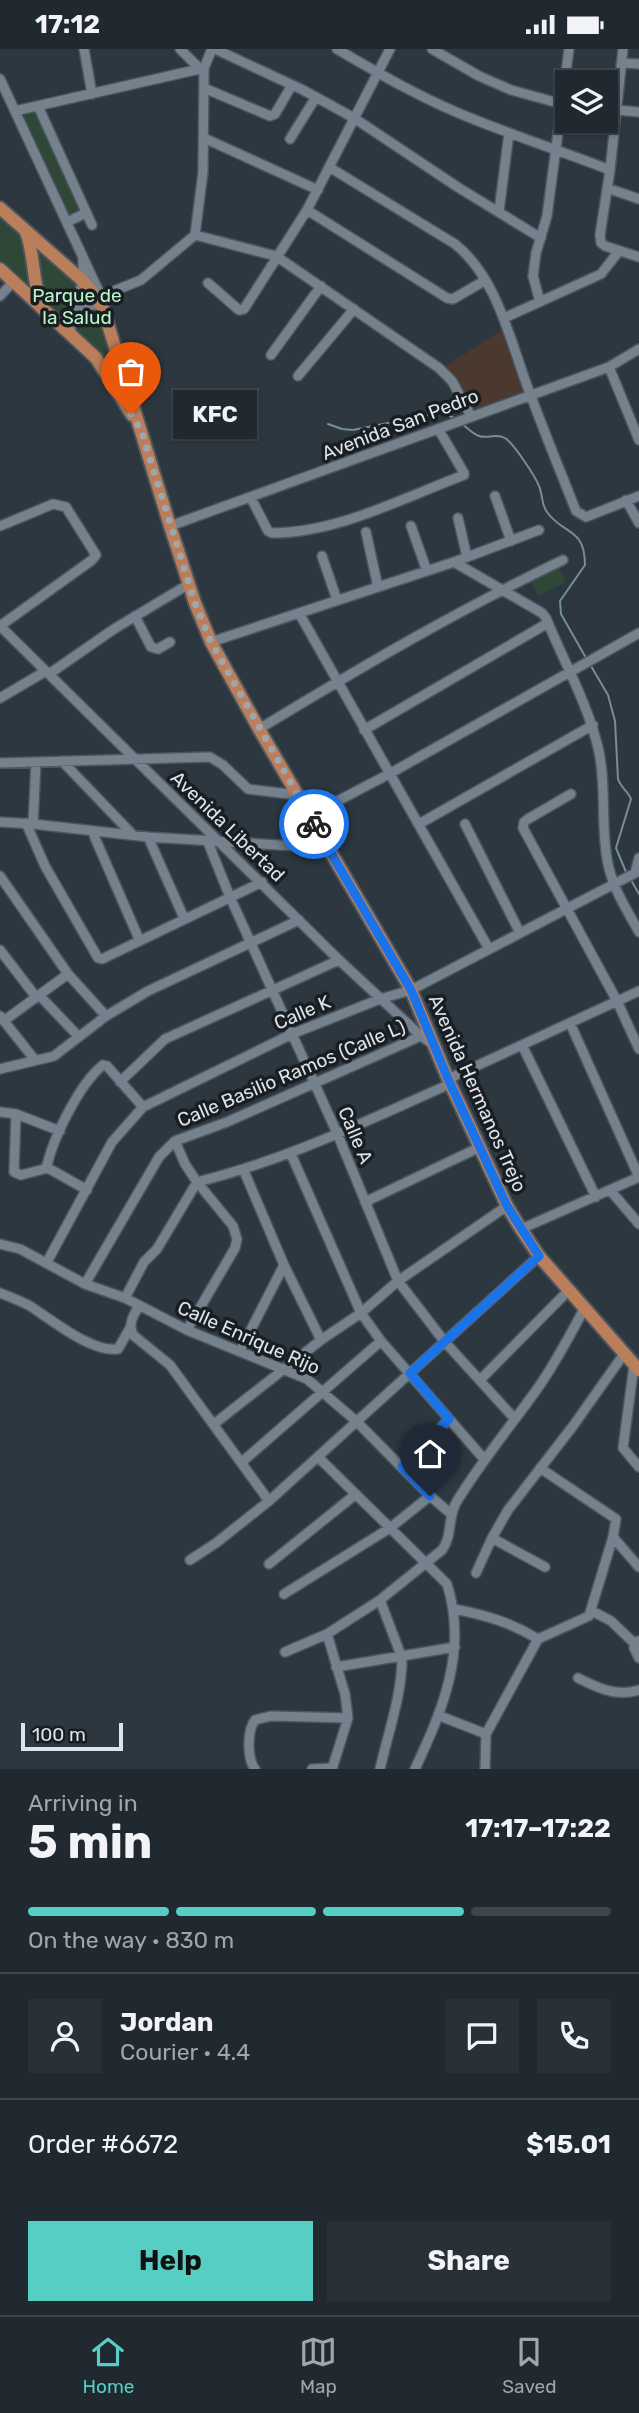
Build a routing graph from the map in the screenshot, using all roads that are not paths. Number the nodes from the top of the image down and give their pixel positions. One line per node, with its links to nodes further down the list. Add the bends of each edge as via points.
1 (84, 49): 17 (street)
2 (180, 49): 11 (street)
3 (214, 49): 11 (street); 15 (street)
4 (337, 49): 13 (street)
5 (390, 49): 13 (street)
6 (432, 49): 20 (street, via 511,90)
7 (569, 49): 12 (street)
8 (623, 49): 9 (street)
9 (622, 63): 10 (street); 19 (street)
10 (639, 64)
11 (202, 69): 16 (street); 17 (street)
12 (566, 70)
13 (377, 73): 25 (street); 26 (street)
14 (0, 79): 23 (street)
15 (292, 85): 16 (street, via 270,116); 18 (street)
16 (204, 87): 29 (street)
17 (92, 94): 21 (street)
18 (316, 97): 25 (street); 30 (street)
19 (618, 101)
20 (555, 102)
21 (38, 106): 23 (street); 40 (street)
22 (618, 110): 24 (street)
23 (15, 111): 41 (street)
24 (639, 112)
25 (354, 118): 32 (street); 39 (street)
26 (509, 133): 31 (street); 39 (street)
27 (559, 133): 31 (street)
28 (614, 133): 33 (street)
29 (204, 138): 35 (street); 44 (street)
30 (290, 139)
31 (558, 150): 33 (street); 45 (street)
32 (329, 167): 35 (street); 52 (street, via 455,244 471,257)
33 (610, 170): 34 (street)
34 (607, 188): 36 (street); 47 (street, via 601,243)
35 (318, 190): 38 (street)
36 (639, 199)
37 (0, 208): 43 (main road, Avenida Hermanos Trejo)
38 (307, 210): 48 (street); 52 (street, via 447,299)
39 (499, 211): 45 (street)
40 (86, 213): 41 (street); 42 (street)
41 (67, 222): 46 (street)
42 (92, 225)
43 (24, 229): 51 (main road, Avenida Hermanos Trejo); 61 (main road)
44 (195, 235): 48 (street); 57 (street, via 141,280)
45 (541, 238): 58 (street, via 533,276)
46 (80, 250): 51 (street); 57 (street)
47 (620, 251): 49 (street); 58 (street, via 601,274)
48 (276, 256): 54 (street, via 243,309); 55 (street)
49 (639, 257)
50 (0, 269): 53 (main road, Avenida Hermanos Trejo)
51 (83, 281): 57 (main road, Avenida Hermanos Trejo); 59 (street)
52 (484, 281): 62 (street)
53 (13, 282): 56 (street); 61 (main road, Avenida Hermanos Trejo)
54 (208, 283)
55 (321, 286): 60 (street); 66 (street)
56 (0, 296)
57 (100, 299): 59 (street); 65 (main road, Avenida Hermanos Trejo)
58 (540, 302): 62 (street)
59 (74, 309): 63 (street)
60 (354, 309): 69 (street); 71 (street, via 452,381)
61 (43, 310): 63 (main road, Avenida Hermanos Trejo)
62 (504, 318): 70 (street)
63 (72, 337): 67 (main road, Avenida Hermanos Trejo)
64 (639, 349): 68 (street, Avenida San Pedro)
65 (118, 352): 67 (main road); 72 (main road, Avenida Hermanos Trejo)
66 (271, 355)
67 (96, 358): 72 (main road, Avenida Hermanos Trejo)
68 (609, 367): 70 (street, Avenida San Pedro); 74 (street)
69 (298, 376)
70 (530, 394): 71 (street, Avenida San Pedro); 78 (street, via 576,511 586,517)
71 (463, 420): 73 (street, Avenida San Pedro)
72 (141, 430): 82 (main road, Avenida Hermanos Trejo)
73 (439, 430): 77 (street, Avenida San Pedro); 77 (street, via 464,475 335,524 272,533)
74 (639, 440)
75 (495, 496): 86 (street)
76 (639, 496): 78 (street)
77 (251, 498): 82 (street, Avenida San Pedro)
78 (626, 500): 80 (street)
79 (458, 518): 88 (street)
80 (639, 523)
81 (0, 526): 99 (street, via 61,504 96,555)
82 (170, 526): 92 (main road, Avenida Hermanos Trejo)
83 (411, 526): 91 (street)
84 (539, 530): 86 (street)
85 (366, 532): 93 (street)
86 (511, 541): 88 (street)
87 (322, 556): 95 (street)
88 (467, 557): 90 (street)
89 (563, 560): 94 (street)
90 (454, 562): 91 (street); 94 (street)
91 (427, 571): 93 (street)
92 (189, 584): 97 (street); 102 (main road, Avenida Hermanos Trejo)
93 (378, 587): 95 (street)
94 (500, 590): 98 (street, via 542,613); 105 (street)
95 (337, 600): 96 (street)
96 (299, 613): 102 (street); 105 (street)
97 (135, 616): 101 (street, via 151,647); 103 (street)
98 (548, 623): 104 (street); 109 (street)
99 (0, 626): 103 (street, Avenida Libertad)
100 (639, 633): 104 (street)
101 (170, 642)
102 (211, 642): 108 (main road, Avenida Hermanos Trejo)
103 (47, 673): 106 (street); 110 (street, Avenida Libertad)
104 (569, 673): 107 (street); 114 (street)
105 (337, 681): 108 (street); 109 (street)
106 (0, 698)
107 (593, 725): 120 (street); 132 (street, via 604,790 607,863)
108 (259, 729): 116 (main road, Avenida Hermanos Trejo)
109 (365, 730): 114 (street)
110 (134, 759): 111 (street); 116 (street, via 210,757 248,789); 126 (street, Avenida Libertad)
111 (62, 761): 112 (street); 123 (street)
112 (36, 762): 113 (street); 119 (street)
113 (0, 763)
114 (389, 774): 117 (street); 120 (street)
115 (571, 793): 134 (street, via 528,819 523,828)
116 (298, 795): 117 (main road, Avenida Hermanos Trejo)
117 (309, 816): 127 (main road, Avenida Hermanos Trejo)
118 (0, 823): 119 (street)
119 (29, 823): 122 (street); 139 (street, via 46,866 99,958)
120 (419, 824): 141 (street)
121 (465, 824): 138 (street)
122 (92, 831): 123 (street); 139 (street)
123 (134, 835): 124 (street)
124 (148, 837): 125 (street); 135 (street)
125 (207, 840): 126 (street); 133 (street, Calle A)
126 (219, 840): 127 (street); 131 (street, Avenida Libertad)
127 (327, 848): 146 (main road, Avenida Hermanos Trejo)
128 (639, 858): 129 (street)
129 (632, 875): 132 (street, Calle K)
130 (0, 876): 144 (street)
131 (261, 882): 133 (street); 136 (street, Avenida Libertad)
132 (614, 885): 134 (street, Calle K); 137 (street)
133 (230, 897): 135 (street); 140 (street, Calle A)
134 (566, 909): 138 (street, Calle K); 150 (street)
135 (184, 918): 139 (street)
136 (299, 920): 140 (street); 143 (street, Avenida Libertad)
137 (639, 932)
138 (520, 933): 141 (street, Calle K)
139 (139, 939)
140 (252, 944): 145 (street, Calle A); 151 (street, via 148,991)
141 (489, 949): 146 (street, Calle K)
142 (0, 950): 148 (street)
143 (339, 960): 145 (street); 149 (street, Avenida Libertad)
144 (68, 974): 148 (street); 151 (street)
145 (273, 990): 154 (street, Calle A); 163 (street, via 165,1039)
146 (411, 990): 149 (street, Calle K); 158 (main road, Avenida Hermanos Trejo)
147 (639, 991): 150 (street)
148 (37, 996): 152 (street); 156 (street)
149 (380, 999): 154 (street, Calle K); 155 (street, Avenida Libertad)
150 (617, 1001): 153 (street); 159 (street)
151 (106, 1016): 156 (street)
152 (3, 1022): 160 (street)
153 (570, 1023): 157 (street); 175 (street)
154 (292, 1034): 164 (street, Calle A); 165 (street, Calle K)
155 (421, 1036): 158 (street, Avenida Libertad); 164 (street, Calle Basilio Ramos (Calle L))
156 (79, 1037): 160 (street, via 54,1056)
157 (522, 1045): 162 (street); 179 (street)
158 (435, 1046): 162 (main road, Avenida Hermanos Trejo)
159 (639, 1049)
160 (35, 1060): 161 (street)
161 (0, 1069)
162 (449, 1081): 169 (street); 171 (main road, Avenida Hermanos Trejo)
163 (120, 1082): 165 (street); 168 (street, via 107,1066 100,1067)
164 (314, 1083): 169 (street, Calle A); 170 (street, Calle Basilio Ramos (Calle L))
165 (142, 1107): 177 (street, Calle K, via 112,1142)
166 (0, 1112): 167 (street)
167 (16, 1114): 168 (street); 173 (street, via 14,1172 21,1175)
168 (60, 1132): 173 (street)
169 (337, 1133): 172 (street); 180 (street, Calle A)
170 (175, 1142): 176 (street); 189 (street, Calle Basilio Ramos (Calle L), via 159,1157)
171 (480, 1147): 180 (street); 181 (main road, Avenida Hermanos Trejo)
172 (291, 1154): 174 (street); 195 (street)
173 (48, 1168): 177 (street)
174 (244, 1171): 176 (street); 187 (street)
175 (639, 1177): 178 (street)
176 (197, 1182): 192 (street); 197 (street, via 233,1226 237,1239)
177 (87, 1190): 186 (street, Calle K)
178 (610, 1190): 179 (street); 182 (street)
179 (596, 1197): 183 (street)
180 (365, 1202): 188 (street, Calle A)
181 (507, 1206): 183 (main road, Avenida Hermanos Trejo); 188 (street)
182 (639, 1224)
183 (521, 1229): 185 (main road, Avenida Hermanos Trejo)
184 (0, 1244): 186 (street, Calle Enrique Rijo)
185 (539, 1256): 190 (main road, Avenida Hermanos Trejo); 200 (street)
186 (47, 1262): 189 (street, Calle Enrique Rijo)
187 (284, 1265): 198 (street); 201 (street)
188 (398, 1281): 195 (street); 200 (street, Calle A)
189 (85, 1284): 192 (street, Calle Enrique Rijo)
190 (569, 1290): 194 (main road, Avenida Hermanos Trejo); 206 (street)
191 (0, 1293): 196 (street, via 28,1305 73,1335 110,1350 118,1349)
192 (125, 1298): 193 (street, Calle Enrique Rijo)
193 (139, 1306): 196 (street); 197 (street, Calle Enrique Rijo)
194 (584, 1309): 202 (main road, Avenida Hermanos Trejo); 208 (street, via 557,1359)
195 (361, 1313): 198 (street); 199 (street)
196 (130, 1328): 211 (street, via 170,1365)
197 (187, 1330): 201 (street, Calle Enrique Rijo)
198 (321, 1340): 204 (street)
199 (381, 1341): 205 (street); 207 (street)
200 (444, 1341): 205 (street); 206 (street, Calle A)
201 (240, 1351): 204 (street, Calle Enrique Rijo)
202 (624, 1354): 203 (main road, Avenida Hermanos Trejo); 217 (street)
203 (636, 1368): 216 (street, via 623,1448)
204 (284, 1369): 207 (street, Calle Enrique Rijo); 211 (street)
205 (410, 1373): 209 (street); 210 (street)
206 (481, 1379): 208 (street, Calle A)
207 (323, 1391): 210 (street, Calle Enrique Rijo); 214 (street)
208 (514, 1418): 213 (street)
209 (449, 1419): 213 (street); 215 (street)
210 (356, 1420): 212 (street); 215 (street, Calle Enrique Rijo)
211 (214, 1424): 214 (street)
212 (318, 1457): 218 (street); 220 (street)
213 (484, 1459): 221 (street)
214 (242, 1462): 220 (street)
215 (402, 1467): 219 (street, Calle Enrique Rijo)
216 (639, 1467)
217 (540, 1468): 223 (street, via 616,1519); 224 (street)
218 (356, 1494): 222 (street); 227 (street)
219 (430, 1496): 221 (street, Calle Enrique Rijo); 222 (street)
220 (269, 1501): 225 (street)
221 (450, 1513): 226 (street, via 448,1542)
222 (390, 1528): 226 (street); 231 (street)
223 (613, 1537): 229 (street); 234 (street)
224 (492, 1538): 228 (street); 230 (street)
225 (190, 1560)
226 (427, 1562): 232 (street); 233 (street, via 447,1584)
227 (269, 1564)
228 (545, 1567)
229 (639, 1567)
230 (476, 1573)
231 (284, 1594)
232 (380, 1600): 235 (street); 240 (street)
233 (454, 1609): 236 (street, via 492,1616); 238 (street)
234 (592, 1611): 236 (street, via 584,1621); 237 (street)
235 (327, 1634): 239 (street); 242 (street)
236 (538, 1639): 247 (street)
237 (637, 1642): 241 (street, via 634,1651)
238 (455, 1647): 240 (street); 245 (street)
239 (285, 1652)
240 (402, 1658): 242 (street); 251 (street, via 400,1688)
241 (639, 1658)
242 (336, 1667): 246 (street)
243 (578, 1678): 244 (street, via 606,1691)
244 (639, 1690)
245 (440, 1716): 247 (street); 252 (street)
246 (348, 1718): 248 (street, via 271,1716 254,1720 250,1757); 250 (street)
247 (486, 1734): 253 (street)
248 (255, 1769)
249 (312, 1769): 250 (street)
250 (332, 1769)
251 (380, 1769)
252 (415, 1769)
253 (485, 1769)

